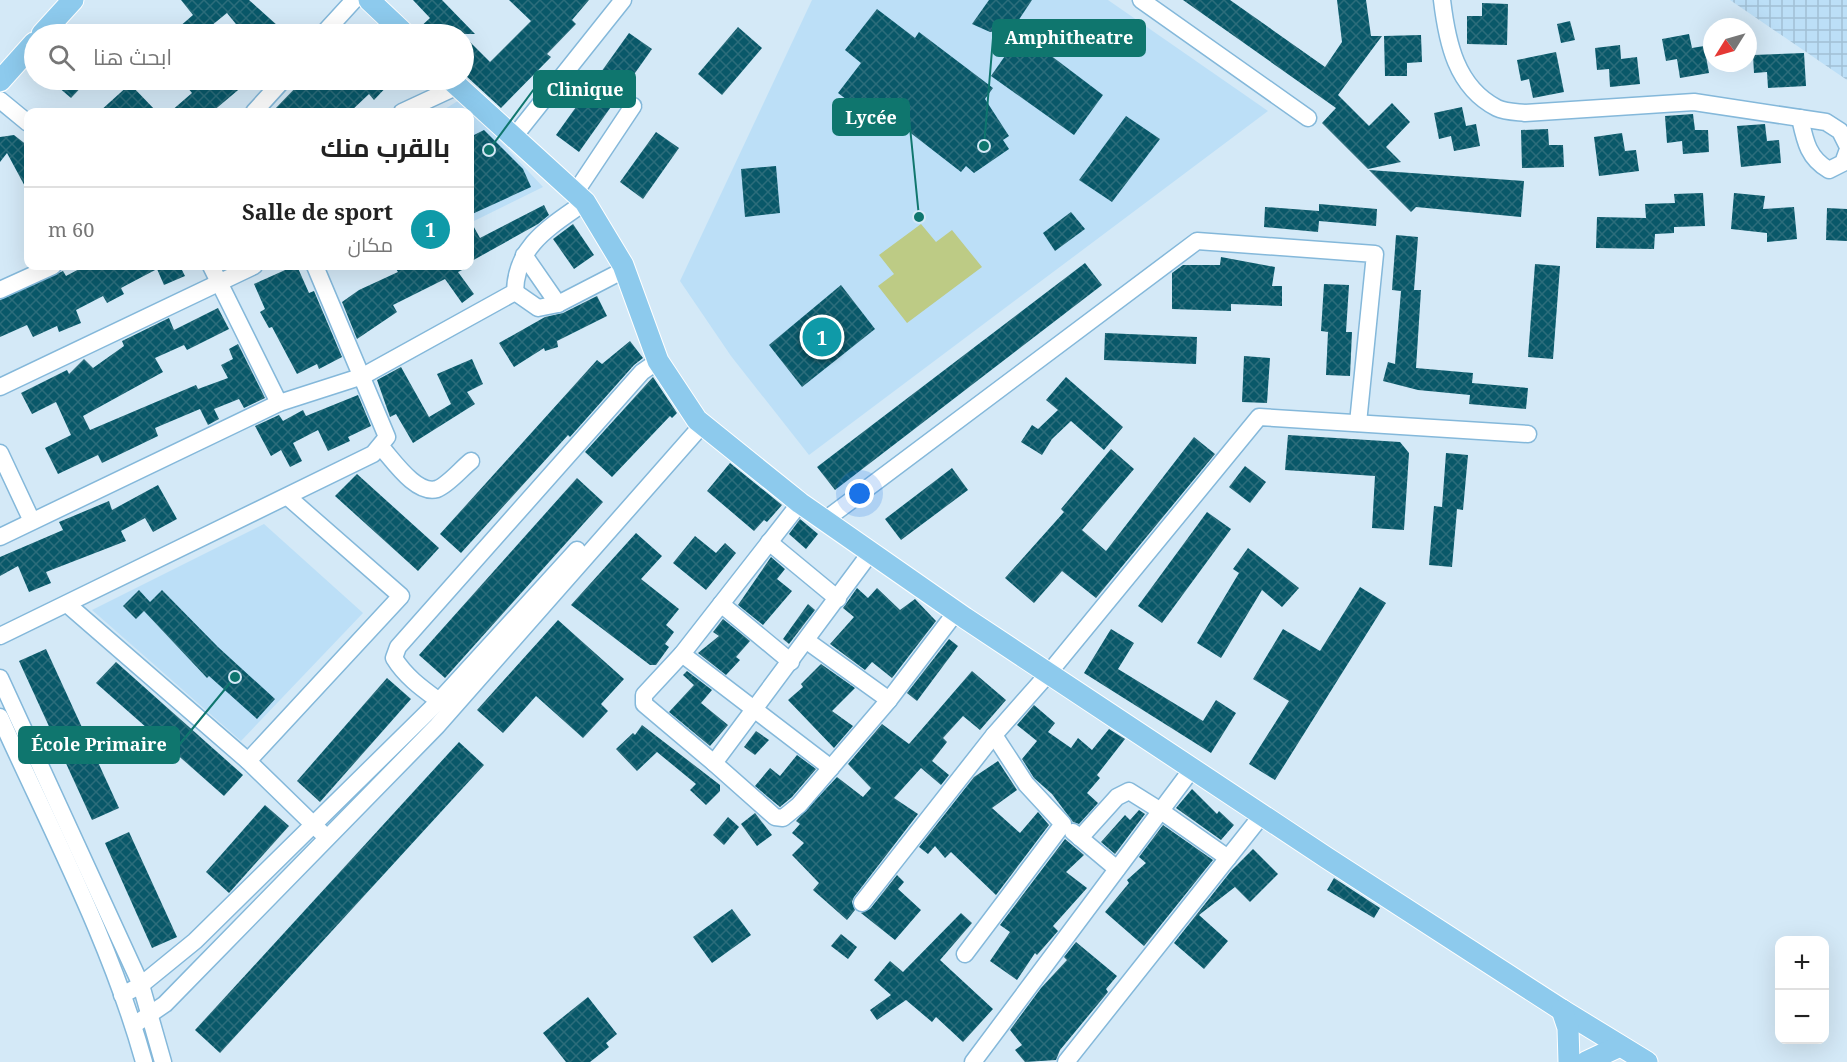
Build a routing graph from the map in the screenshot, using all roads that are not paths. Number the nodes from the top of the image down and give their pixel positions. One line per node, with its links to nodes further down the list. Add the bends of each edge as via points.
1 (73, 0): 7 (main road)
2 (354, 0): 8 (street)
3 (369, 0): 9 (main road)
4 (623, 0): 22 (street)
5 (1141, 0): 19 (street)
6 (1442, 0): 20 (street, via 1455,65 1481,96 1498,109 1525,113 1694,102)
7 (51, 24)
8 (332, 24)
9 (394, 24)
10 (24, 54): 11 (main road)
11 (0, 81)
12 (274, 90): 17 (street)
13 (441, 90): 18 (street)
14 (462, 90): 22 (main road)
15 (0, 100): 21 (street)
16 (633, 106): 25 (street)
17 (258, 108)
18 (409, 108)
19 (1308, 118)
20 (1800, 118): 23 (street, via 1826,122 1840,131); 24 (street, via 1804,141 1816,163 1829,170 1843,163)
21 (24, 120)
22 (513, 138): 25 (main road)
23 (1847, 145)
24 (1847, 152)
25 (580, 198): 26 (street, via 532,242); 30 (main road)
26 (524, 255): 33 (street, via 515,276); 34 (street)
27 (44, 270): 32 (street)
28 (232, 270): 31 (street)
29 (317, 270): 36 (street)
30 (624, 270): 34 (street); 35 (main road)
31 (215, 273): 37 (street); 38 (street)
32 (0, 290)
33 (515, 292): 34 (street, via 538,308); 36 (street)
34 (558, 304)
35 (658, 361): 39 (main road); 63 (street, via 642,372 398,647 394,658 401,669)
36 (363, 376): 38 (street); 42 (street, via 387,437)
37 (0, 387)
38 (279, 403): 47 (street)
39 (700, 422): 46 (main road); 63 (street)
40 (1358, 423): 41 (street); 48 (street, via 1375,254 1197,241); 60 (street, via 1259,417)
41 (1528, 434)
42 (381, 447): 44 (street, via 415,483 426,489 437,489); 45 (street)
43 (0, 453): 47 (street)
44 (471, 461)
45 (288, 497): 53 (street); 67 (street, via 400,596)
46 (800, 503): 48 (main road); 50 (street)
47 (32, 519): 49 (street)
48 (825, 520): 51 (main road)
49 (0, 537)
50 (769, 542): 52 (street); 54 (street)
51 (871, 552): 52 (street); 55 (main road)
52 (838, 599): 57 (street)
53 (67, 604): 56 (street); 67 (street)
54 (721, 604): 58 (street); 59 (street)
55 (956, 612): 60 (main road); 62 (street)
56 (0, 636)
57 (807, 641): 59 (street); 62 (street)
58 (682, 654): 64 (street); 68 (street, via 643,700)
59 (791, 662): 64 (street)
60 (1048, 674): 66 (street); 70 (main road)
61 (0, 678): 81 (street)
62 (889, 700): 69 (street)
63 (445, 705): 73 (street); 76 (street, via 437,726)
64 (753, 710): 68 (street); 69 (street)
65 (0, 717): 82 (street)
66 (994, 735): 74 (street, via 1026,784); 79 (street)
67 (248, 761): 73 (street)
68 (714, 763): 69 (street, via 775,817 783,818)
69 (831, 768)
70 (1192, 769): 71 (street); 72 (main road)
71 (1161, 811): 75 (street, via 1128,791); 77 (street); 78 (street)
72 (1262, 815): 77 (street); 83 (main road)
73 (313, 824): 76 (street); 81 (street, via 195,941)
74 (1063, 824): 75 (street); 80 (street)
75 (1080, 838): 78 (street)
76 (328, 839): 84 (street)
77 (1228, 858): 90 (street)
78 (1117, 869): 89 (street)
79 (862, 903)
80 (965, 954)
81 (141, 985): 82 (street); 84 (street)
82 (122, 995): 85 (street)
83 (1562, 1010): 86 (main road); 91 (main road, via 1568,1028)
84 (152, 1015): 85 (street); 88 (street)
85 (134, 1025): 87 (street)
86 (1621, 1052): 92 (main road); 93 (main road)
87 (144, 1062)
88 (163, 1062)
89 (973, 1062)
90 (1066, 1062)
91 (1569, 1062)
92 (1586, 1062)
93 (1647, 1062)

